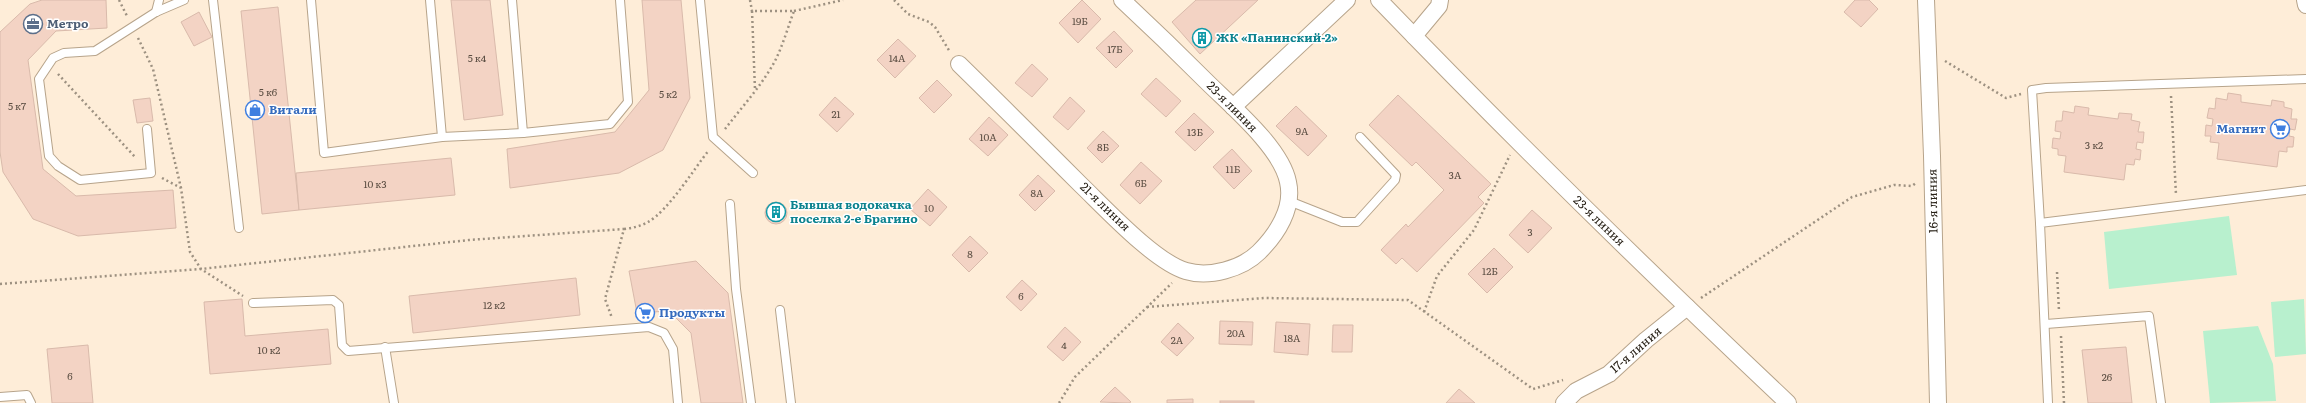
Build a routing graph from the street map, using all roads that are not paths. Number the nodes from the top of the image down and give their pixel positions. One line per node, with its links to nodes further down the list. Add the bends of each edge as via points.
1 (159, 0): 16 (lane)
2 (184, 0): 16 (lane)
3 (213, 0): 30 (lane)
4 (311, 0): 23 (lane, via 324,153)
5 (430, 0): 23 (lane)
6 (512, 0): 22 (lane)
7 (620, 0): 22 (lane, via 628,102 610,124)
8 (700, 0): 25 (lane, via 713,137)
9 (1122, 0): 20 (street, 23-я линия)
10 (1347, 0): 20 (street)
11 (1379, 0): 17 (street, 23-я линия)
12 (1440, 0): 17 (street, via 1439,6)
13 (1926, 0): 45 (street, 16-я линия)
14 (2306, 0): 15 (street)
15 (2306, 5)
16 (156, 12): 21 (lane, via 95,50 53,58 39,79 49,156 58,166 80,180 151,174)
17 (1414, 36): 33 (street, 23-я линия)
18 (959, 64): 31 (street, 21-я линия, via 1119,222 1152,250 1185,271 1199,274 1238,266 1259,253)
19 (2306, 79): 29 (lane, via 2032,90)
20 (1233, 107): 27 (street, 23-я линия, via 1264,140 1283,168 1288,182)
21 (147, 129)
22 (523, 133): 23 (lane)
23 (442, 137)
24 (1360, 137): 27 (lane, via 1396,176 1357,222 1342,222)
25 (753, 173)
26 (2306, 190): 29 (lane)
27 (1289, 201): 31 (street, 23-я линия, via 1283,220)
28 (730, 204): 41 (lane, via 736,289)
29 (2040, 223): 35 (lane)
30 (239, 228)
31 (1273, 235)
32 (253, 303): 36 (lane, via 333,300 339,305 344,349 348,351)
33 (1687, 307): 43 (street, 17-я линия, via 1609,374 1576,392); 44 (street, 23-я линия)
34 (780, 310): 42 (lane)
35 (2046, 324): 46 (lane); 47 (lane, via 2149,316)
36 (385, 347): 39 (lane); 40 (lane, via 649,327 664,333 673,349)
37 (0, 397): 38 (lane, via 22,394 27,395)
38 (31, 403)
39 (394, 403)
40 (678, 403)
41 (751, 403)
42 (791, 403)
43 (1564, 403)
44 (1788, 403)
45 (1938, 403)
46 (2048, 403)
47 (2161, 403)

